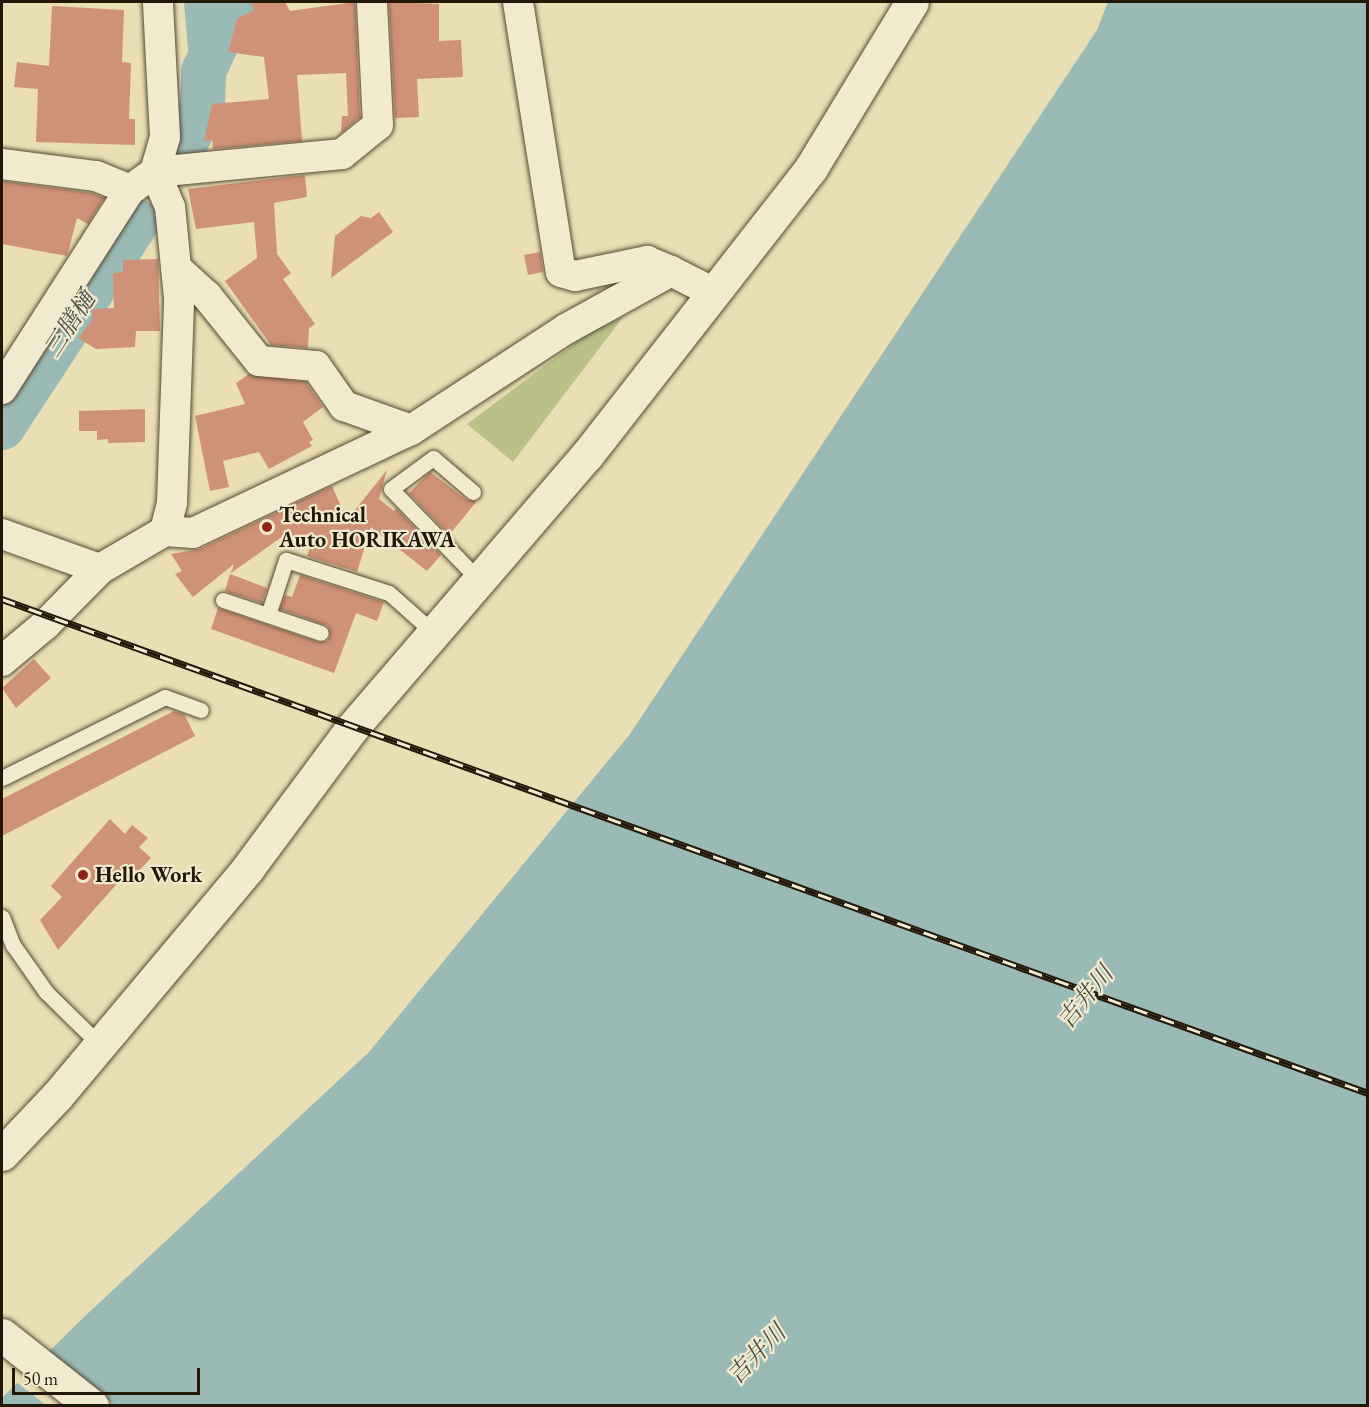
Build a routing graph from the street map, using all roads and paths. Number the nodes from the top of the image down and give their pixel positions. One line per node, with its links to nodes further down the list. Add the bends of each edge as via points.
1 (158, 2): 6 (street, via 165,137)
2 (372, 2): 6 (street, via 378,125 342,154)
3 (518, 2): 9 (street, via 561,273 574,276 647,261)
4 (912, 2): 10 (street, via 811,168)
5 (2, 164): 7 (street, via 96,176)
6 (155, 172): 7 (street); 8 (street, via 170,207)
7 (130, 190): 11 (street)
8 (176, 268): 12 (street, via 207,296 260,362 316,366 344,406); 14 (street, via 179,298 175,465)
9 (672, 271): 10 (street); 12 (street, via 566,329)
10 (712, 292): 17 (street, via 587,455)
11 (2, 389)
12 (411, 430): 14 (street, via 193,533)
13 (473, 492): 17 (lane, via 433,458 391,489)
14 (165, 531): 16 (street)
15 (2, 534): 16 (street)
16 (100, 569): 22 (street)
17 (479, 580): 21 (street)
18 (223, 600): 19 (lane)
19 (268, 615): 20 (lane); 21 (lane, via 286,560 389,593)
20 (321, 633)
21 (434, 633): 26 (street, via 352,728 248,868)
22 (2, 662)
23 (201, 710): 24 (lane, via 165,697)
24 (2, 778)
25 (2, 917): 26 (lane, via 13,945 46,992)
26 (100, 1045): 27 (street)
27 (2, 1154)
28 (2, 1335): 29 (street)
29 (92, 1406)

